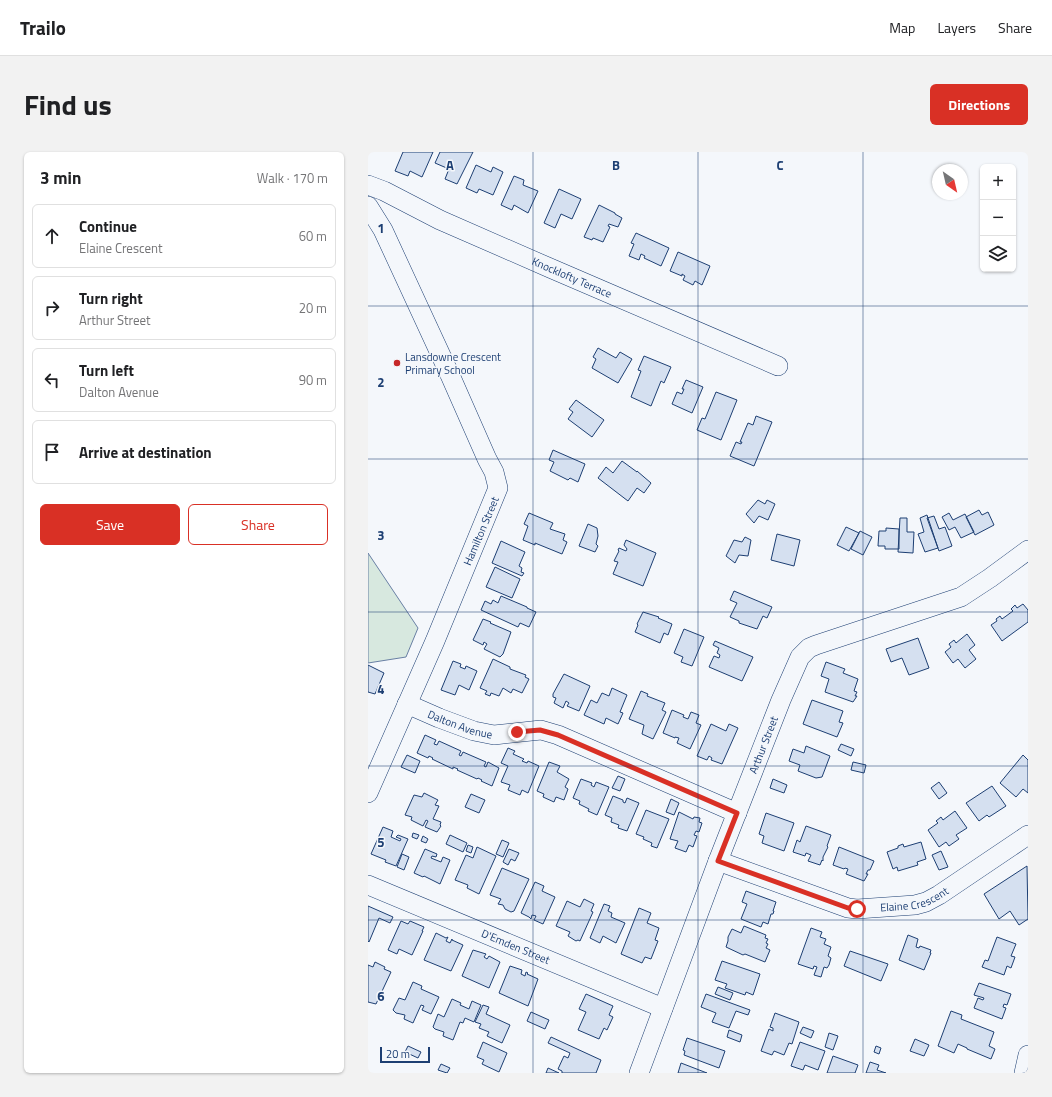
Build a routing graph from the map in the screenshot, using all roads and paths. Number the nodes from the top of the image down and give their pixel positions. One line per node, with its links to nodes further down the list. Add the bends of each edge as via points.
1 (368, 185): 3 (street, Knocklofty Terrace, via 440,220)
2 (368, 206): 5 (street, Hamilton Street, via 383,230 450,375 494,472 498,488)
3 (778, 366)
4 (1028, 550): 7 (street, Arthur Street, via 961,597 809,648 797,663)
5 (407, 704): 6 (street, Hamilton Street); 7 (street, Dalton Avenue, via 474,731 494,735 540,730 558,735)
6 (368, 793)
7 (737, 813): 9 (street, Arthur Street)
8 (1028, 835): 9 (street, Elaine Crescent, via 938,895 915,905 848,908)
9 (718, 861): 11 (street, Arthur Street)
10 (368, 885): 11 (street, D'Emden Street)
11 (663, 1008): 13 (street, Arthur Street)
12 (1028, 1054): 14 (street)
13 (639, 1073)
14 (1024, 1073)

